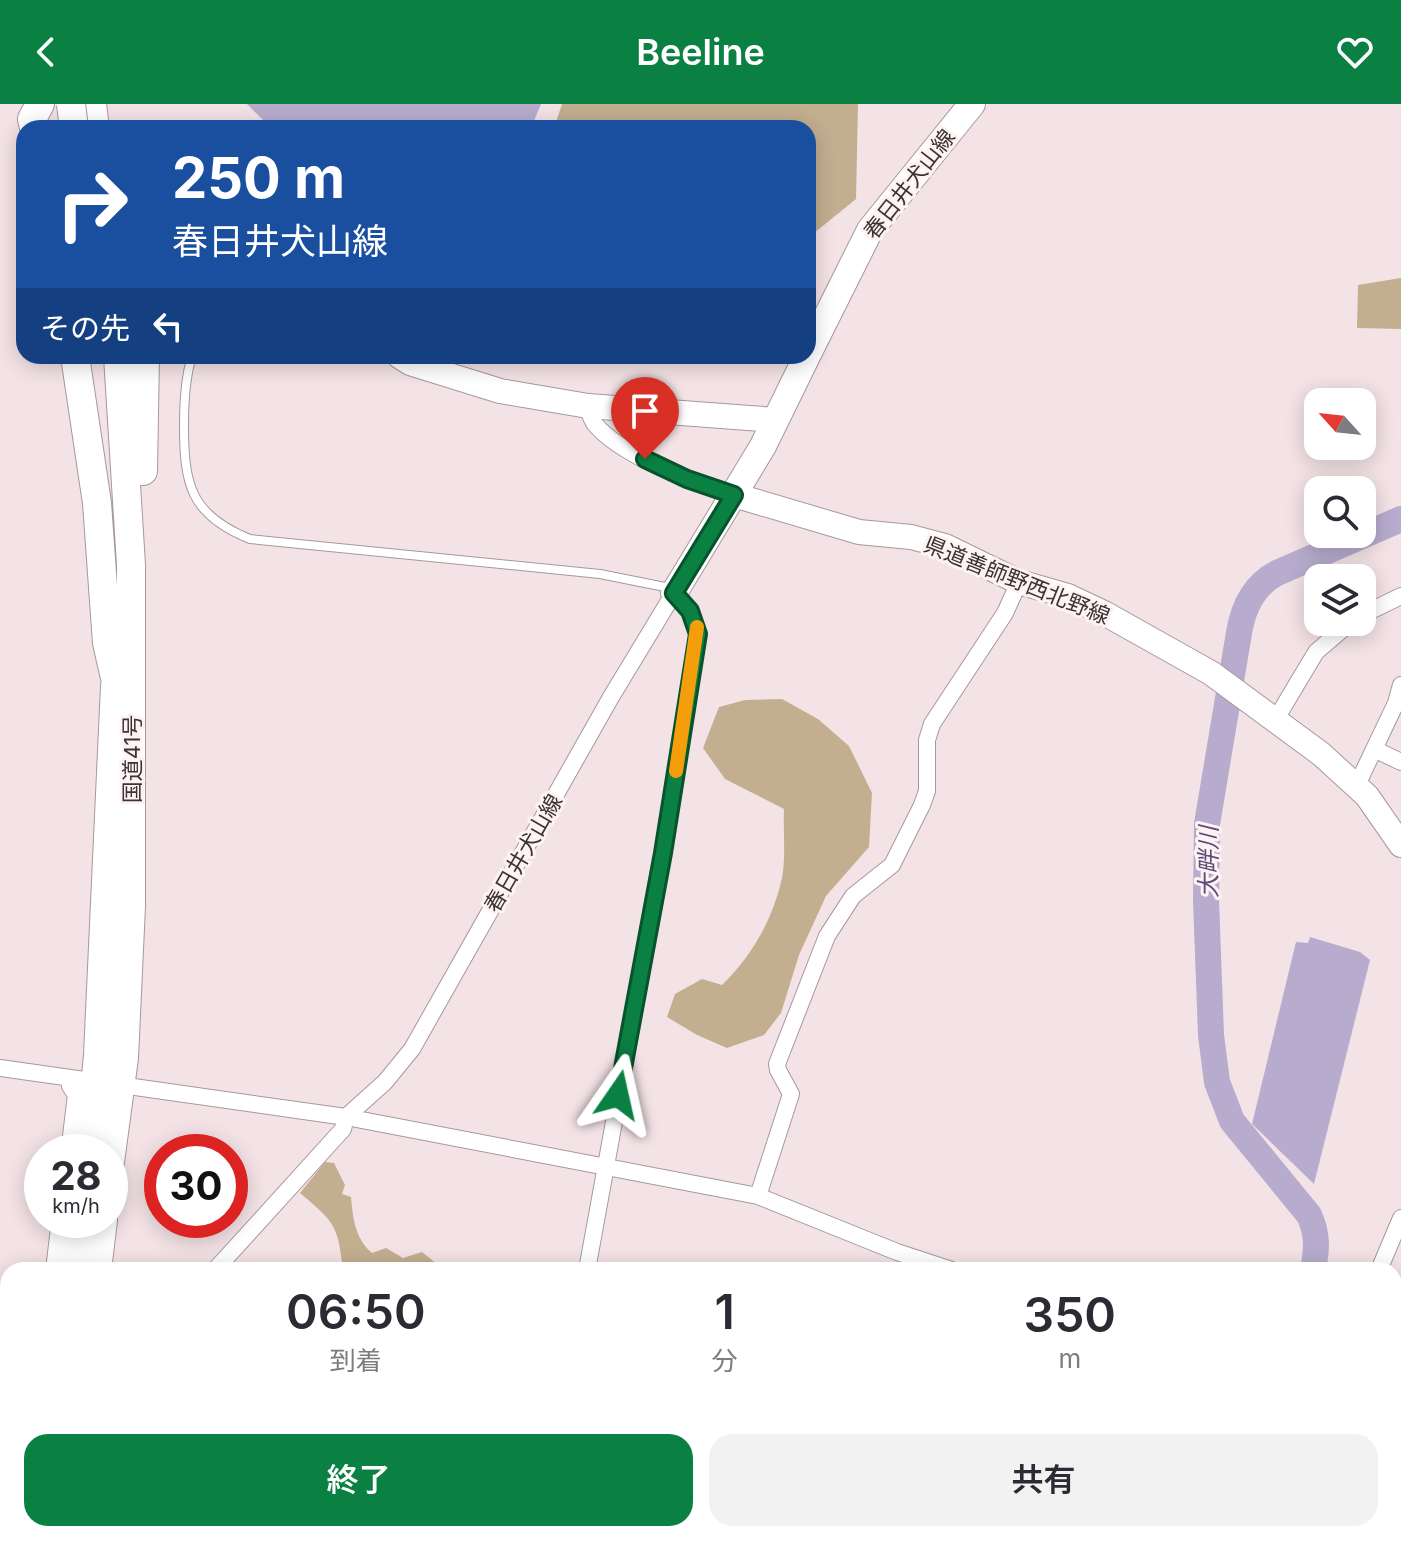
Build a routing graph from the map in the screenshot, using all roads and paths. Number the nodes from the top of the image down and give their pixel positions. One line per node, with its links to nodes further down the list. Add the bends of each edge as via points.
1 (48, 104): 3 (main road)
2 (972, 104): 4 (main road, 春日井犬山線, via 870,230)
3 (67, 120)
4 (816, 339)
5 (76, 364): 21 (highway)
6 (101, 364): 21 (highway, 国道41号)
7 (118, 364): 28 (highway, 国道41号, via 131,565)
8 (145, 364): 28 (highway, via 143,840)
9 (191, 364): 17 (lane, via 184,400 184,464 192,492 229,530 250,539 600,574)
10 (416, 364): 13 (main road, via 500,391)
11 (423, 364): 14 (main road, via 525,385)
12 (804, 364): 14 (main road, 春日井犬山線)
13 (588, 406): 14 (main road); 15 (street, 県道善師野西北野線, via 592,421 620,444 687,479)
14 (780, 412): 15 (main road, 春日井犬山線)
15 (734, 495): 16 (main road, 県道善師野西北野線, via 859,532 945,546); 17 (main road, 春日井犬山線)
16 (1019, 582): 23 (main road, 県道善師野西北野線, via 1104,613 1211,673); 36 (street, via 1005,613 932,724 927,791 892,865 853,896 827,936 777,1064 791,1094)
17 (674, 593): 31 (street, 春日井犬山線, via 412,1049); 35 (street, via 690,611 698,634)
18 (1401, 596): 19 (street)
19 (1376, 608)
20 (1335, 636): 23 (street, via 1316,652)
21 (115, 678): 30 (highway, 国道41号)
22 (1401, 685): 24 (street)
23 (1276, 719): 26 (main road, 県道善師野西北野線)
24 (1374, 749): 25 (street); 26 (street)
25 (1401, 762)
26 (1357, 785): 27 (main road, 県道善師野西北野線)
27 (1401, 844)
28 (131, 906): 30 (highway, 国道41号, via 124,1058)
29 (0, 1068): 30 (street)
30 (95, 1082): 31 (street); 32 (street, via 70,1086 76,1095); 33 (highway, 国道41号); 34 (highway, 国道41号)
31 (346, 1117): 35 (street); 45 (street, 春日井犬山線, via 343,1129)
32 (71, 1134)
33 (91, 1134)
34 (105, 1134)
35 (606, 1167): 36 (street); 46 (street)
36 (758, 1196): 41 (street)
37 (1401, 1218): 49 (street)
38 (58, 1238): 42 (street)
39 (78, 1238): 43 (highway)
40 (101, 1238): 44 (highway)
41 (897, 1252): 47 (street); 48 (street)
42 (55, 1262)
43 (75, 1262)
44 (98, 1262)
45 (222, 1262)
46 (588, 1262)
47 (893, 1262)
48 (928, 1262)
49 (1382, 1262)

